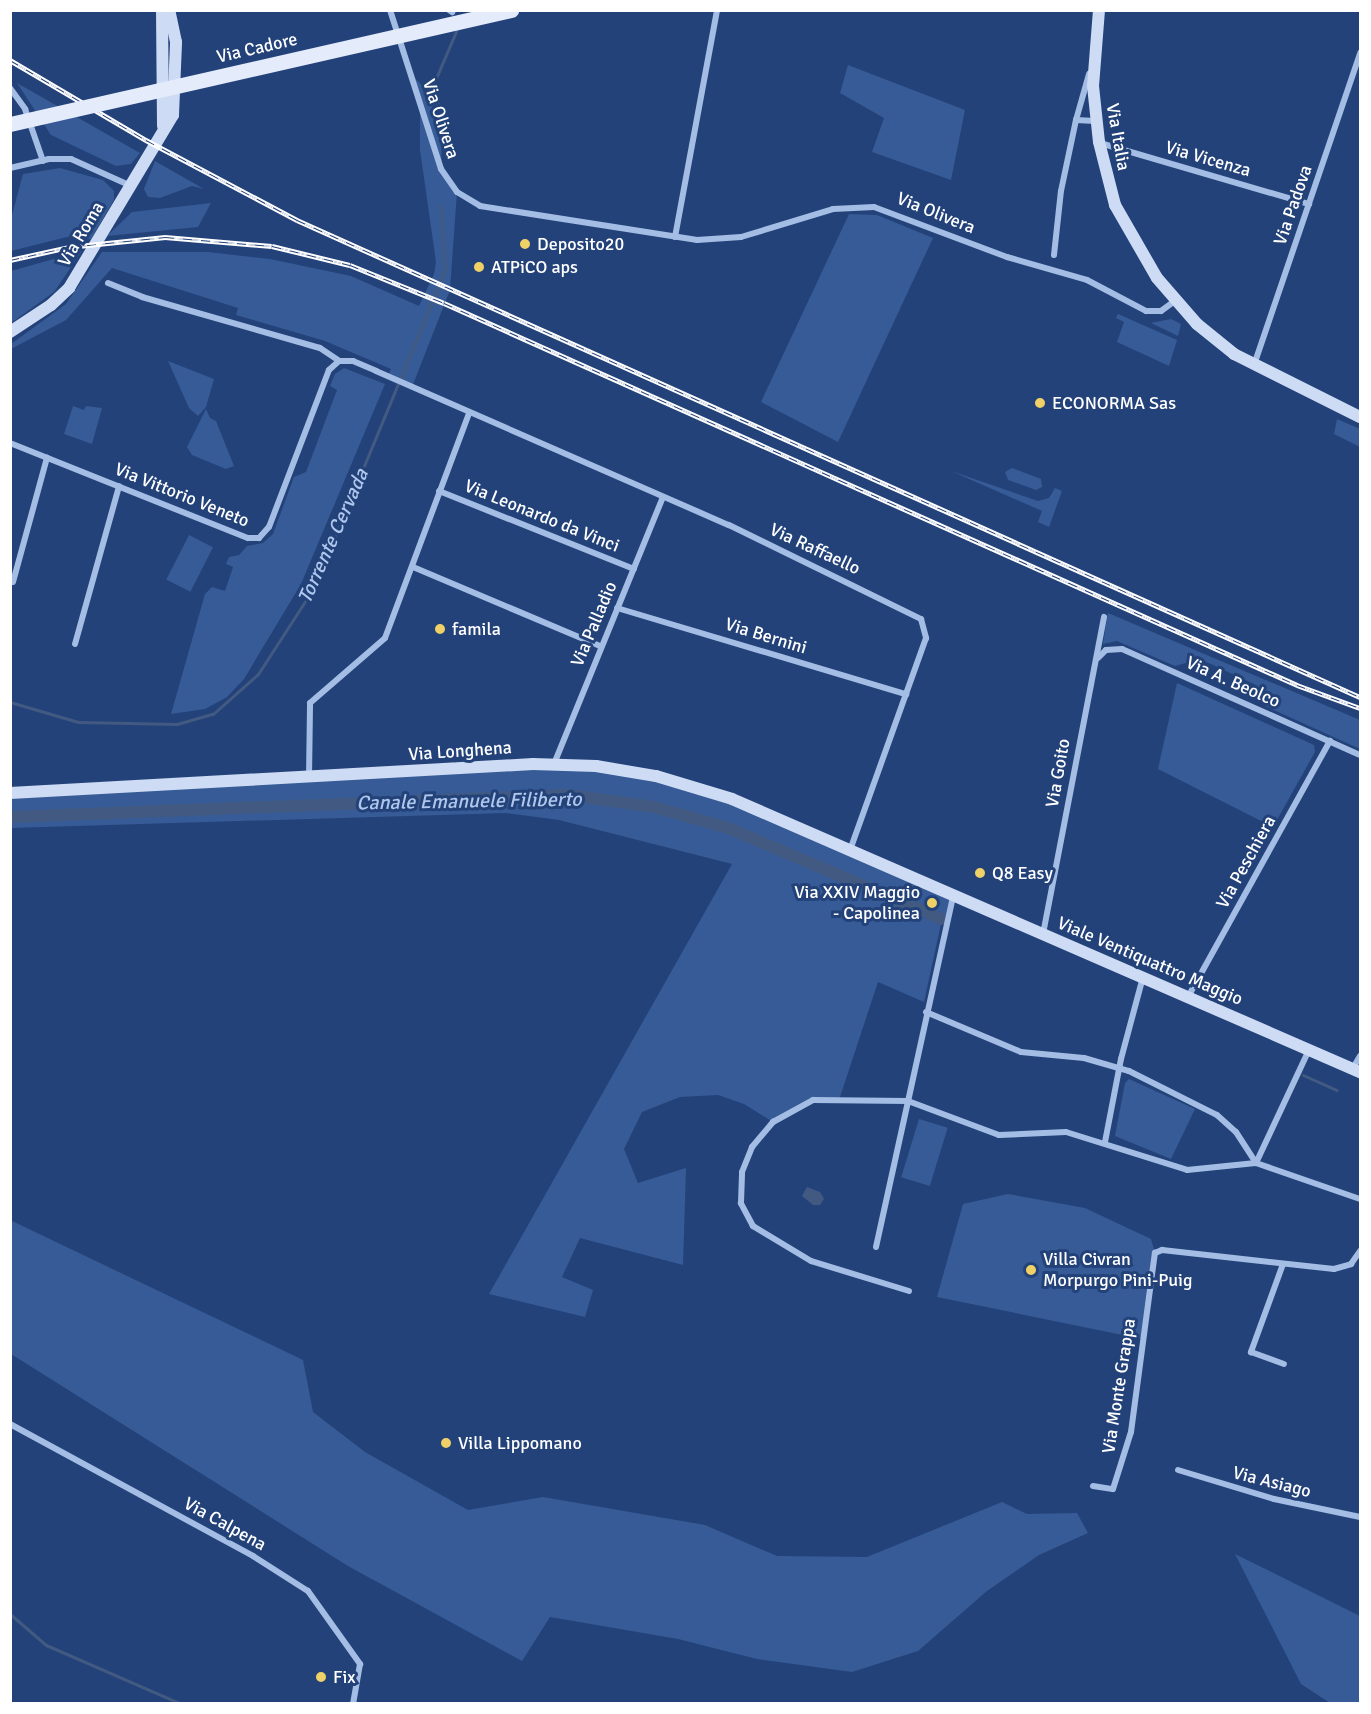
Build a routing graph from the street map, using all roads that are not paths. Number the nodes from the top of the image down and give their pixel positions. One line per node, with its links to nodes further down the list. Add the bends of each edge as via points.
1 (162, 10): 13 (street, Via Roma, via 165,108)
2 (170, 10): 13 (street, Via Roma, via 176,42 176,99 173,116)
3 (390, 10): 19 (street, Via Olivera, via 441,168 457,192 489,208)
4 (512, 10): 12 (main road, Via Cadore, bridge)
5 (717, 10): 19 (street)
6 (1099, 13): 8 (street, Via Italia)
7 (1360, 53): 18 (street, Via Padova)
8 (1094, 61): 10 (street); 11 (street, Via Italia)
9 (10, 88): 15 (street, via 26,109)
10 (1076, 120): 11 (street); 20 (street, via 1061,190)
11 (1095, 121): 14 (street, Via Italia)
12 (10, 124)
13 (161, 135): 17 (street, Via Roma)
14 (1099, 142): 18 (street, Via Vicenza); 22 (street, Via Italia, via 1115,205)
15 (43, 161): 16 (street); 17 (street, via 76,161)
16 (10, 168)
17 (131, 186): 23 (street, Via Roma, via 65,293)
18 (1309, 204): 25 (street, Via Padova)
19 (675, 237): 22 (street, Via Olivera, via 741,237 833,209 874,207 1007,257 1087,280 1146,311 1161,311)
20 (1054, 255)
21 (108, 283): 24 (street, Via Raffaello, via 142,297 320,348)
22 (1174, 301): 25 (street, Via Italia, via 1211,337)
23 (10, 332)
24 (339, 361): 26 (street, Via Raffaello, via 353,362); 30 (street, Via Vittorio Veneto, via 329,370 269,527 260,538 248,538)
25 (1253, 366): 27 (street, Via Italia)
26 (469, 413): 31 (street); 32 (street, Via Raffaello)
27 (1360, 417)
28 (10, 443): 29 (street, Via Vittorio Veneto)
29 (47, 458): 30 (street, Via Vittorio Veneto); 35 (street)
30 (119, 486): 38 (street)
31 (440, 490): 33 (street); 34 (street, Via Leonardo da Vinci)
32 (663, 497): 34 (street, Via Palladio); 41 (street, Via Raffaello, via 915,613 926,630 926,638)
33 (413, 567): 39 (street); 45 (street, via 385,638 310,703)
34 (634, 569): 36 (street, Via Palladio)
35 (14, 582)
36 (617, 608): 39 (street, Via Palladio); 41 (street, Via Bernini)
37 (1104, 617): 40 (street, Via Goito)
38 (75, 644)
39 (600, 646): 44 (street, Via Palladio)
40 (1096, 661): 42 (street, Via A. Beolco, via 1106,650 1122,649); 50 (street, Via Goito)
41 (906, 694): 47 (street, Via Raffaello)
42 (1330, 741): 43 (street, Via A. Beolco); 52 (street, Via Peschiera)
43 (1360, 755)
44 (554, 764): 45 (street, Via Longhena); 47 (street, Via Longhena, via 615,769 687,783)
45 (309, 778): 46 (street, Via Longhena)
46 (10, 793)
47 (850, 850): 48 (street, Via Longhena)
48 (925, 884): 49 (street, Viale Ventiquattro Maggio)
49 (953, 896): 50 (street, Viale Ventiquattro Maggio); 53 (street)
50 (1042, 934): 51 (street, Viale Ventiquattro Maggio)
51 (1143, 977): 52 (street, Viale Ventiquattro Maggio); 56 (street)
52 (1188, 997): 54 (street, Viale Ventiquattro Maggio)
53 (926, 1012): 56 (street, via 1021,1052 1084,1058); 58 (street)
54 (1310, 1050): 57 (street, Viale Ventiquattro Maggio); 60 (street)
55 (1360, 1056): 57 (street)
56 (1120, 1067): 59 (street); 60 (street, via 1217,1115 1236,1132)
57 (1357, 1070)
58 (908, 1101): 59 (street, via 999,1135 1055,1131); 62 (street); 65 (street, via 813,1100 790,1109 752,1147 741,1189 745,1216 783,1248 811,1262)
59 (1105, 1142): 60 (street, via 1187,1170)
60 (1256, 1163): 61 (street)
61 (1360, 1199)
62 (876, 1248)
63 (1360, 1251): 64 (street, Via Monte Grappa, via 1354,1262 1342,1269)
64 (1283, 1264): 66 (street, via 1251,1352); 69 (street, Via Monte Grappa, via 1162,1250 1155,1253 1131,1432 1113,1488)
65 (909, 1291)
66 (1284, 1364)
67 (10, 1424): 71 (street, Via Calpena, via 253,1556 308,1591 360,1664)
68 (1178, 1470): 70 (street, Via Asiago, via 1274,1499)
69 (1093, 1486)
70 (1360, 1517)
71 (353, 1704)

